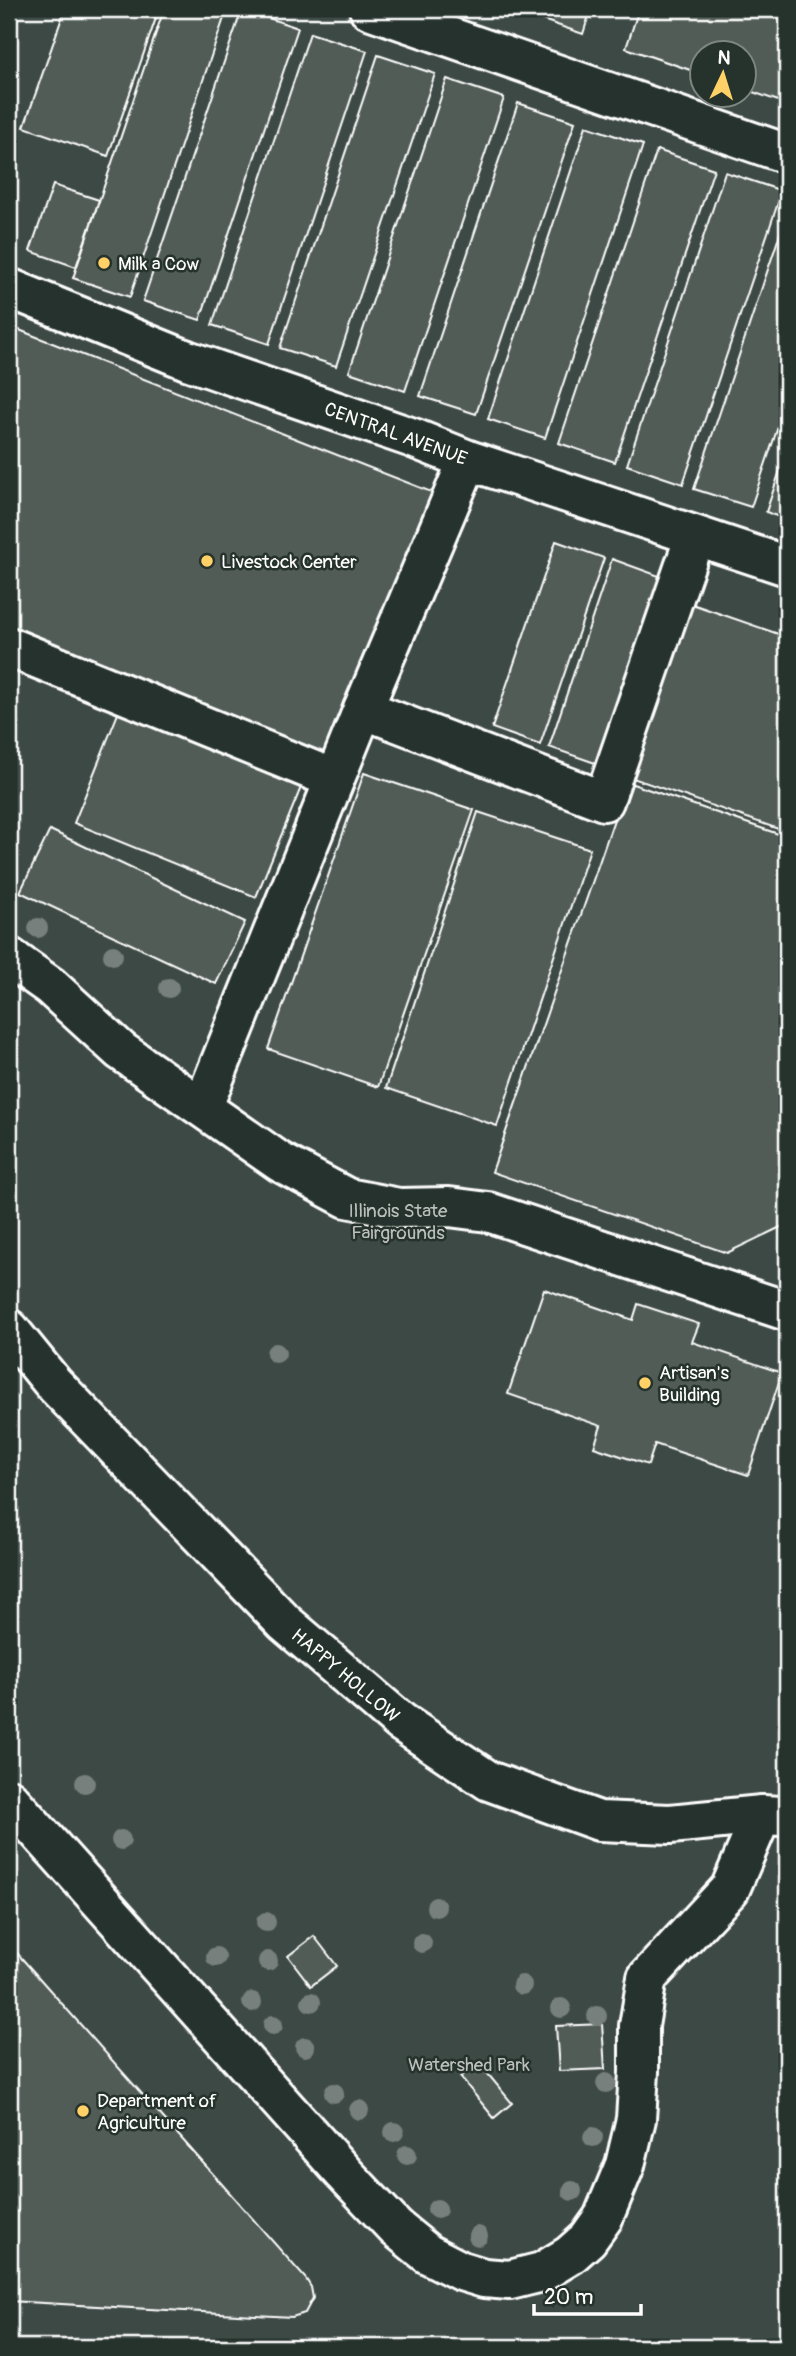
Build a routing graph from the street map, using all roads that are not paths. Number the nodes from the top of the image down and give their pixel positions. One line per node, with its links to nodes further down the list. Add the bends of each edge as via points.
1 (369, 9): 2 (street)
2 (787, 154)
3 (9, 288): 4 (street, CENTRAL AVENUE, via 187,360)
4 (468, 460): 5 (street, CENTRAL AVENUE); 8 (street)
5 (695, 536): 6 (street, CENTRAL AVENUE); 8 (street, via 604,801)
6 (787, 566)
7 (9, 647): 9 (street)
8 (363, 709): 9 (street)
9 (334, 779): 11 (street)
10 (9, 957): 11 (street, via 50,986 121,1051)
11 (203, 1106): 12 (street, via 280,1162 347,1198 399,1208 449,1206 488,1212)
12 (787, 1311)
13 (9, 1329): 15 (street, HAPPY HOLLOW, via 53,1383 285,1623 401,1722 489,1781 599,1821 670,1824)
14 (9, 1799): 15 (street, via 396,2228 428,2254 461,2272 510,2280 542,2272 570,2255 603,2218 625,2165 636,2119 639,2026 647,1979 730,1889)
15 (775, 1815)

